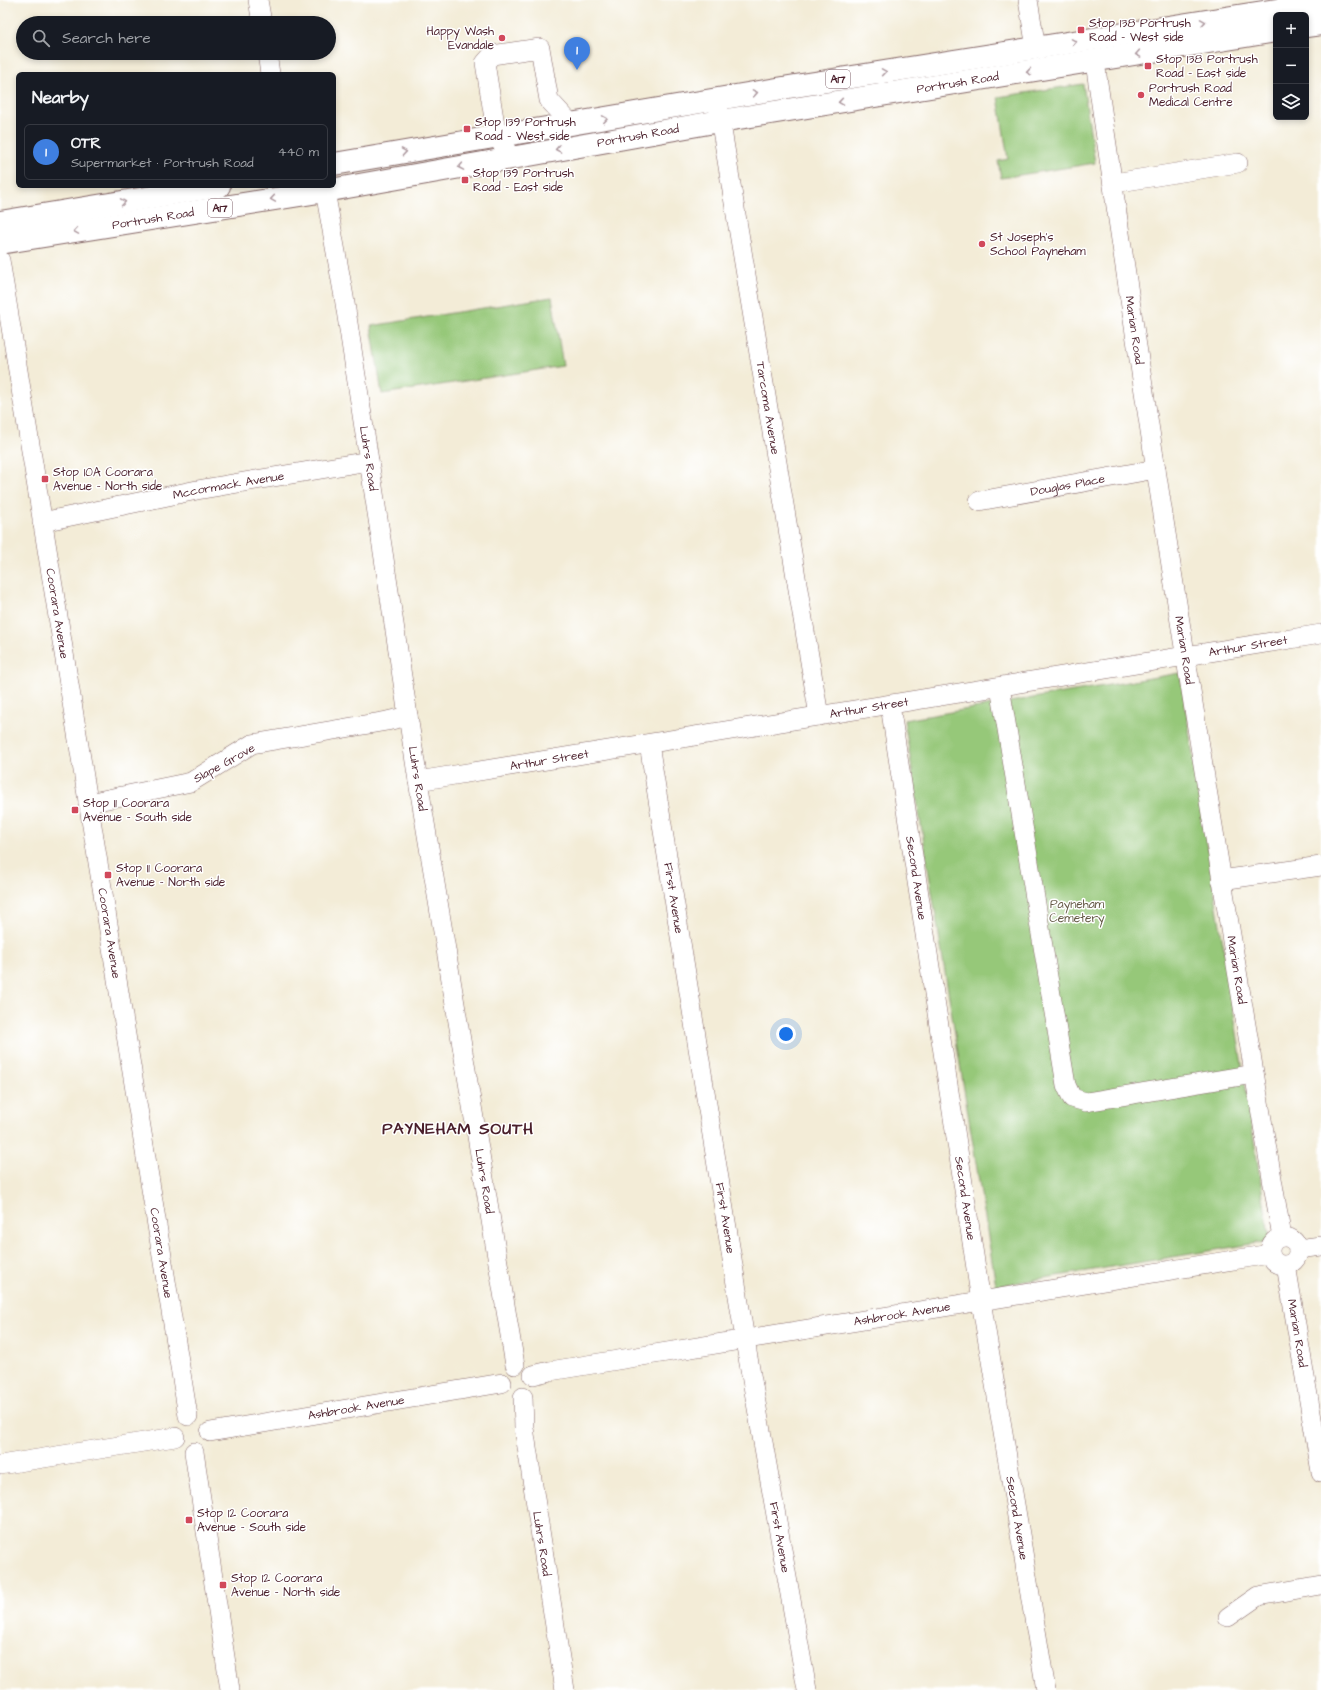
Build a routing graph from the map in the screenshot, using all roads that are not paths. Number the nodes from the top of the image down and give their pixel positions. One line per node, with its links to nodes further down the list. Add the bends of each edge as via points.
1 (258, 0): 4 (street)
2 (1028, 0): 8 (street)
3 (1321, 3): 5 (highway, Portrush Road / A17)
4 (261, 16)
5 (1261, 20): 8 (highway, Portrush Road / A17, one-way to 5); 10 (highway, Portrush Road / A17, one-way to 10)
6 (1321, 24): 7 (highway)
7 (1309, 26)
8 (1036, 48): 12 (highway, Portrush Road / A17, one-way to 8)
9 (268, 60): 11 (street)
10 (1096, 62): 13 (highway, Portrush Road / A17, one-way to 13); 21 (street, Marian Road)
11 (270, 72)
12 (717, 100): 13 (street, Tarcoma Avenue); 14 (highway, Portrush Road / A17, one-way to 12)
13 (720, 122): 16 (highway, Portrush Road / A17, one-way to 16); 38 (street, Tarcoma Avenue)
14 (572, 125): 15 (highway, Portrush Road / A17); 15 (street, via 550,100 540,48 492,56 485,63)
15 (497, 137): 16 (street); 17 (highway, Portrush Road / A17, one-way to 15)
16 (512, 157): 22 (highway, Portrush Road / A17, one-way to 22)
17 (365, 158): 19 (highway, Portrush Road / A17); 20 (highway)
18 (1238, 163): 21 (street)
19 (336, 164)
20 (336, 179)
21 (1114, 183): 30 (street, Marian Road)
22 (336, 184)
23 (207, 188): 26 (highway, Portrush Road / A17, one-way to 23)
24 (315, 188): 27 (highway, Portrush Road / A17, one-way to 27)
25 (326, 188): 29 (street, Luhrs Road)
26 (0, 222)
27 (0, 243)
28 (0, 260): 32 (street, Coorara Avenue)
29 (369, 461): 32 (street, Mccormack Avenue, via 197,490); 37 (street, Luhrs Road)
30 (1156, 469): 31 (street, Douglas Place); 34 (street, Marian Road)
31 (979, 501)
32 (42, 522): 41 (street, Coorara Avenue)
33 (1321, 634): 34 (street, Arthur Street)
34 (1186, 656): 35 (street, Arthur Street); 43 (street, Marian Road)
35 (1000, 686): 36 (street, Arthur Street); 44 (street, via 1066,1085 1072,1098 1086,1102)
36 (890, 705): 38 (street, Arthur Street); 50 (street, Second Avenue)
37 (408, 716): 40 (street, Luhrs Road); 41 (street, Slape Grove, via 387,722 252,744 191,782)
38 (819, 716): 39 (street, Arthur Street)
39 (649, 744): 40 (street, Arthur Street); 51 (street, First Avenue)
40 (418, 781): 52 (street, Luhrs Road)
41 (88, 803): 56 (street, Coorara Avenue)
42 (1321, 866): 43 (street)
43 (1221, 880): 44 (street, Marian Road)
44 (1254, 1074): 45 (street, Marian Road)
45 (1282, 1237): 47 (street, via 1292,1239); 48 (street, via 1274,1242)
46 (1321, 1246): 47 (street)
47 (1298, 1249): 49 (street, via 1296,1259)
48 (1270, 1254): 49 (street, via 1275,1262); 50 (street, Ashbrook Avenue)
49 (1286, 1265): 61 (street, Marian Road)
50 (981, 1301): 51 (street, Ashbrook Avenue); 67 (street, Second Avenue)
51 (744, 1338): 53 (street, Ashbrook Avenue); 66 (street, First Avenue)
52 (515, 1365): 53 (street, via 526,1367); 54 (street, via 505,1372)
53 (534, 1375): 55 (street, via 534,1386)
54 (502, 1383): 55 (street, via 510,1395); 57 (street, Ashbrook Avenue)
55 (522, 1397): 65 (street, Luhrs Road, via 524,1428)
56 (188, 1416): 57 (street, via 203,1419); 58 (street, via 178,1422 174,1430)
57 (210, 1432): 59 (street, via 206,1445)
58 (175, 1438): 59 (street, via 180,1448); 60 (street)
59 (194, 1452): 64 (street)
60 (0, 1465)
61 (1321, 1472)
62 (1321, 1585): 63 (street, via 1258,1596)
63 (1228, 1617)
64 (230, 1690)
65 (565, 1690)
66 (807, 1690)
67 (1046, 1690)

